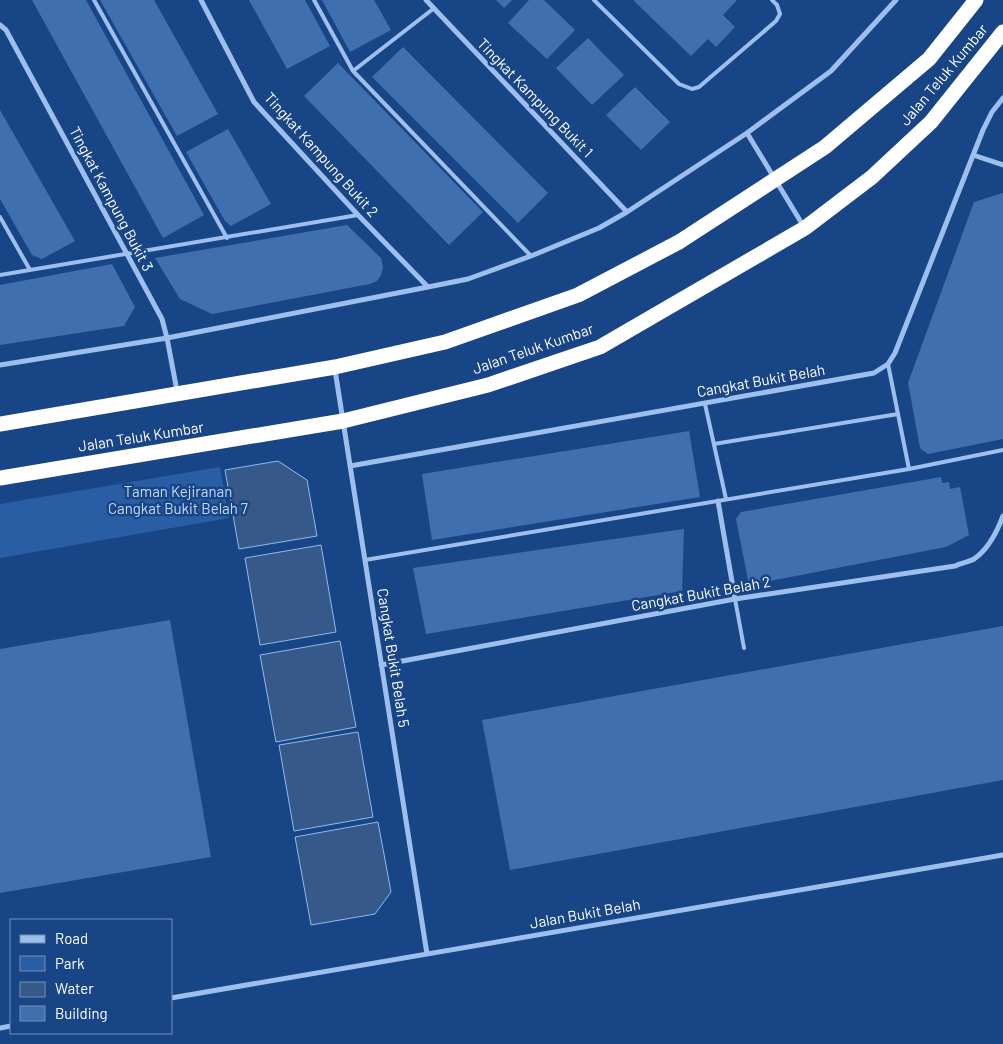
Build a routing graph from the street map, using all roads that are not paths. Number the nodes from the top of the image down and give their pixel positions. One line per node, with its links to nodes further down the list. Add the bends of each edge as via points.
1 (94, 0): 22 (lane)
2 (201, 0): 19 (street, Tingkat Kampung Bukit 2, via 254,102)
3 (314, 0): 12 (lane)
4 (426, 0): 9 (street, Tingkat Kampung Bukit 1)
5 (594, 0): 6 (lane, via 679,84 692,89 699,87 776,22 780,14)
6 (772, 0)
7 (896, 0): 14 (street, via 832,71)
8 (976, 0): 17 (highway, Jalan Teluk Kumbar, via 929,59 825,147)
9 (433, 9): 12 (lane); 18 (street, Tingkat Kampung Bukit 1)
10 (0, 25): 23 (street, Tingkat Kampung Bukit 3, via 6,30)
11 (1003, 32): 21 (highway, Jalan Teluk Kumbar, via 931,122 872,177)
12 (353, 71): 24 (lane)
13 (1003, 98): 15 (street, via 992,112)
14 (747, 134): 17 (street); 18 (street)
15 (973, 155): 16 (street); 29 (street)
16 (1003, 165)
17 (775, 180): 21 (street); 31 (highway, Jalan Teluk Kumbar, via 679,242 578,295 445,342)
18 (627, 212): 24 (street, via 599,228)
19 (358, 215): 22 (lane); 27 (street, Tingkat Kampung Bukit 2)
20 (0, 217): 25 (lane)
21 (805, 228): 35 (highway, Jalan Teluk Kumbar, via 600,347 488,385)
22 (227, 238): 23 (lane)
23 (126, 254): 25 (lane); 28 (street, Tingkat Kampung Bukit 3, via 162,319)
24 (531, 256): 27 (street, via 468,279)
25 (30, 270): 26 (lane)
26 (0, 276)
27 (428, 287): 28 (street)
28 (167, 338): 30 (street); 32 (street, Tingkat Kampung Bukit 3)
29 (888, 364): 33 (street, Cangkat Bukit Belah, via 874,373); 34 (lane)
30 (0, 365)
31 (335, 367): 32 (highway, Jalan Teluk Kumbar); 35 (street, Cangkat Bukit Belah 5)
32 (177, 393): 36 (highway, Jalan Teluk Kumbar)
33 (705, 404): 37 (lane); 39 (street, Cangkat Bukit Belah)
34 (898, 414): 37 (lane); 40 (lane)
35 (343, 421): 39 (street, Cangkat Bukit Belah 5); 41 (highway, Jalan Teluk Kumbar)
36 (0, 424)
37 (714, 444): 42 (lane)
38 (1003, 450): 40 (lane)
39 (350, 466): 45 (street, Cangkat Bukit Belah 5)
40 (909, 468): 42 (lane)
41 (0, 478)
42 (726, 499): 43 (lane)
43 (718, 501): 45 (lane); 46 (street)
44 (1003, 516): 46 (street, Cangkat Bukit Belah 2, via 988,546 974,558 955,566)
45 (365, 560): 48 (street, Cangkat Bukit Belah 5)
46 (735, 599): 47 (lane); 48 (street, Cangkat Bukit Belah 2)
47 (744, 648)
48 (381, 665): 50 (street, Cangkat Bukit Belah 5)
49 (1003, 855): 50 (street, Jalan Bukit Belah)
50 (427, 954): 51 (street, Jalan Bukit Belah)
51 (172, 998)

